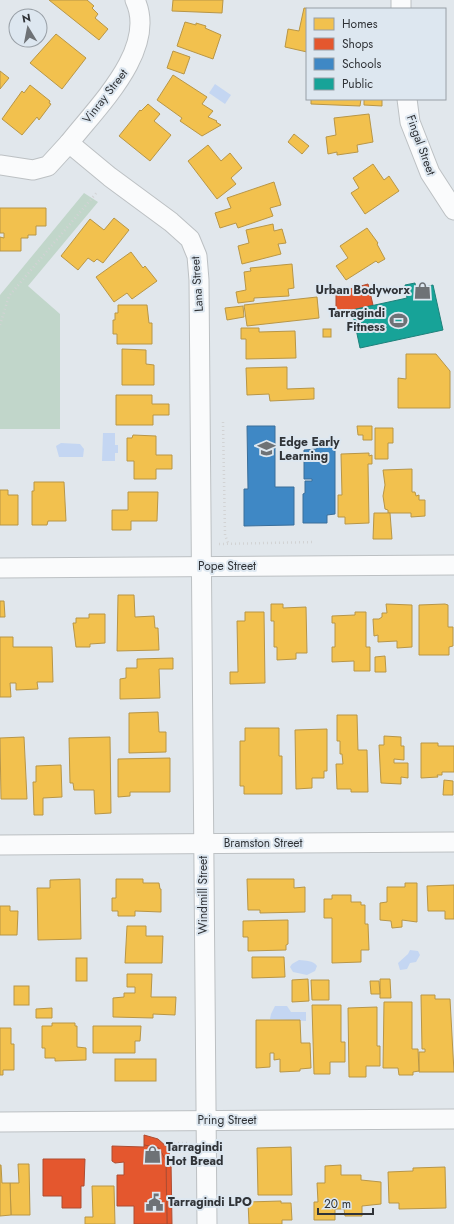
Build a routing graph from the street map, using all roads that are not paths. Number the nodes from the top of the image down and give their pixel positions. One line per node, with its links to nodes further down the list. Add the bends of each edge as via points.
1 (135, 0): 3 (street, Vinray Street, via 140,10 138,44 127,69)
2 (406, 100): 5 (street, Fingal Street, via 410,122 430,173)
3 (69, 143): 4 (street, via 48,166 33,170); 7 (street, Lana Street, via 171,222 190,239 197,256)
4 (0, 165)
5 (454, 210)
6 (454, 564): 7 (street, Pope Street)
7 (201, 566): 8 (street, Pope Street); 10 (street, Windmill Street)
8 (0, 568)
9 (454, 842): 10 (street, Bramston Street)
10 (203, 843): 11 (street, Bramston Street); 13 (street, Windmill Street)
11 (0, 846)
12 (454, 1119): 13 (street, Pring Street)
13 (205, 1120): 14 (street, Pring Street); 15 (street, Windmill Street)
14 (0, 1122)
15 (207, 1224)

